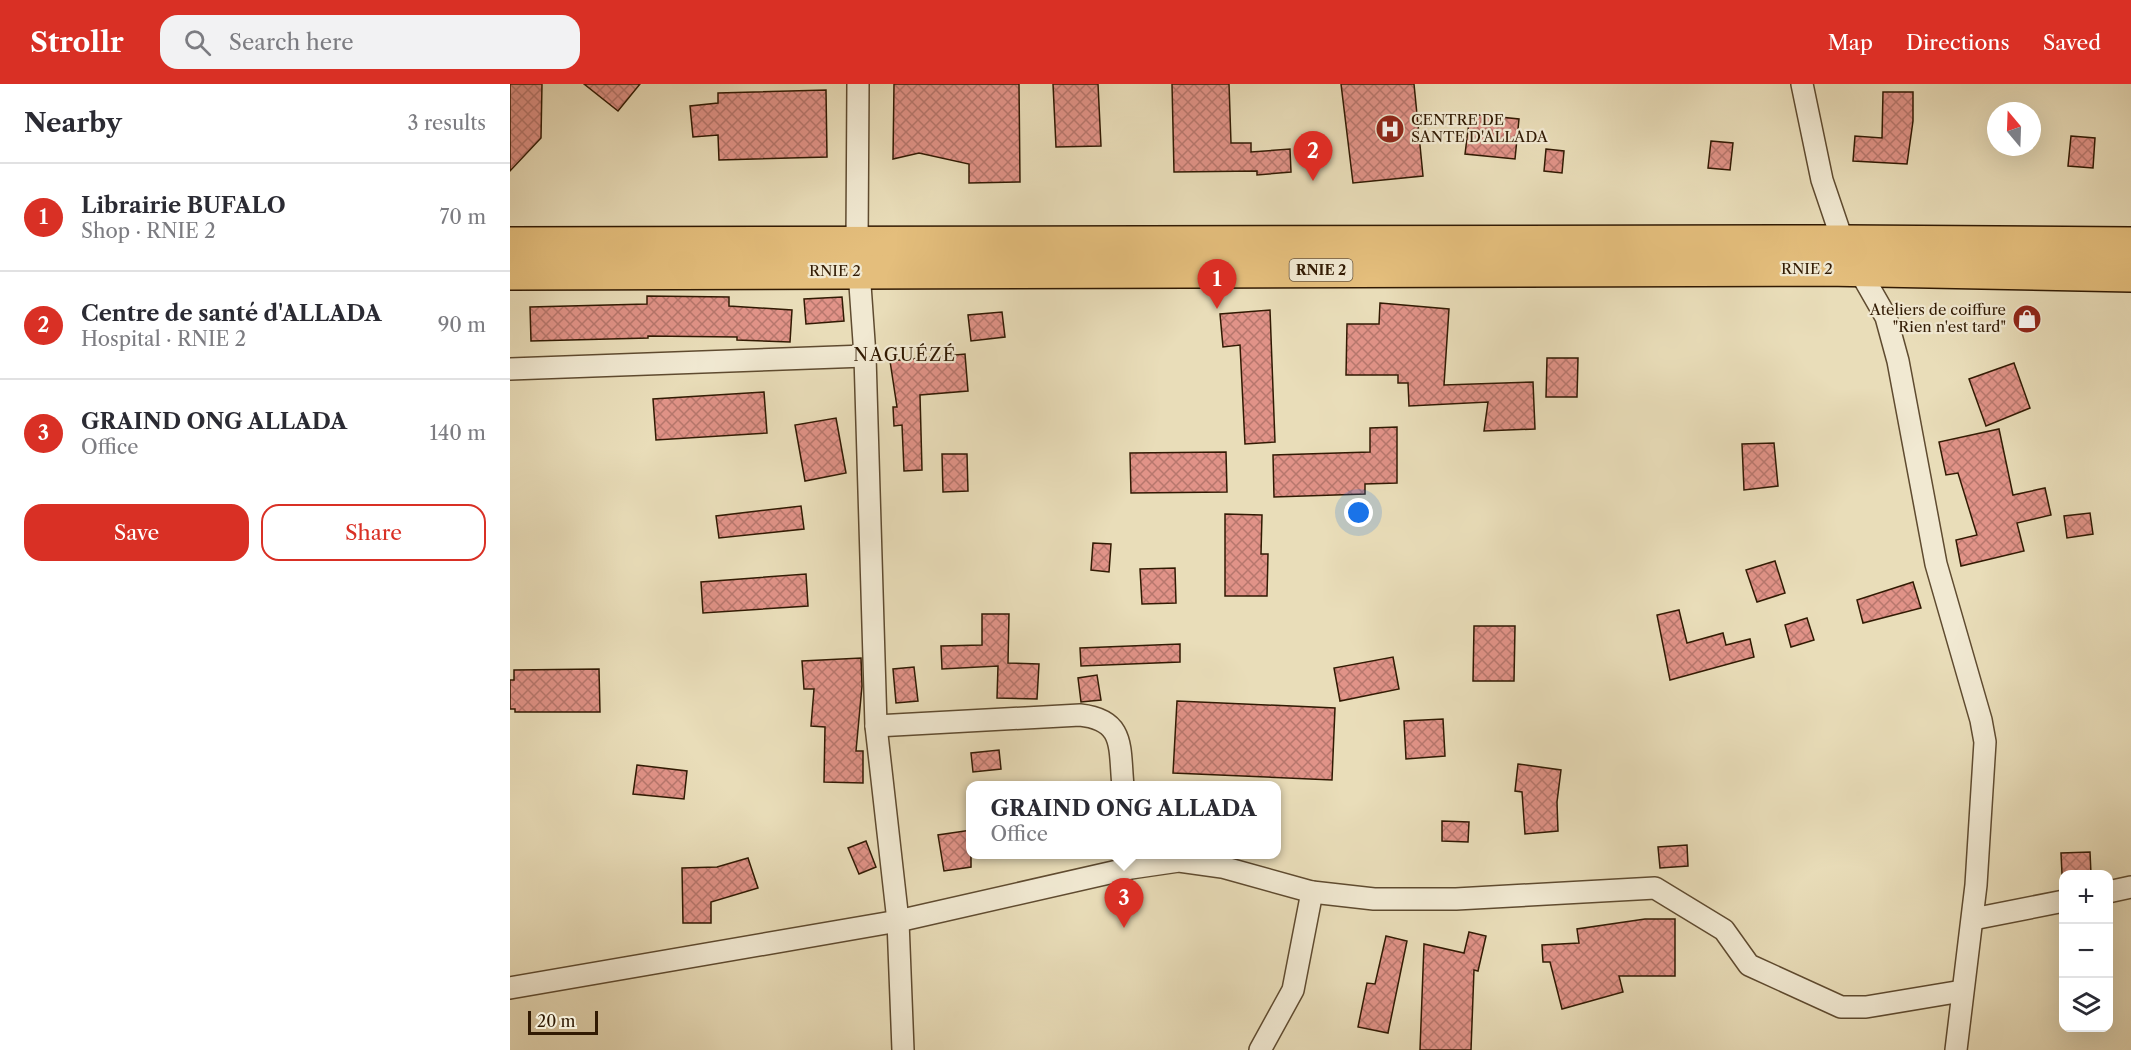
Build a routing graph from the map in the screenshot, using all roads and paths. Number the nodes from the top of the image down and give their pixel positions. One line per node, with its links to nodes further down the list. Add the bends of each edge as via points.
1 (858, 84): 6 (street)
2 (1802, 84): 5 (street, via 1822,180)
3 (510, 244): 6 (highway, RNIE 2 / RNIE 2)
4 (2131, 244): 5 (highway, RNIE 2 / RNIE 2)
5 (1850, 255): 6 (highway, RNIE 2 / RNIE 2); 8 (highway, RNIE 2 / RNIE 2); 18 (street, via 1886,317 1898,361 1936,564 1981,720 1985,742)
6 (858, 257): 7 (highway, RNIE 2 / RNIE 2); 9 (street)
7 (510, 273)
8 (2131, 275)
9 (864, 356): 10 (street); 11 (street)
10 (510, 369)
11 (876, 726): 12 (street, via 1095,717 1108,722 1118,734); 19 (street)
12 (1123, 781)
13 (1130, 861): 16 (street, via 1179,861 1222,867); 19 (street)
14 (2131, 887): 15 (street)
15 (2113, 891)
16 (1312, 892): 21 (street, via 1374,899 1456,899 1655,888 1724,930 1749,965 1841,1007 1866,1008); 23 (street, via 1293,990)
17 (2059, 902): 18 (street)
18 (1973, 919): 21 (street)
19 (898, 921): 20 (street); 22 (street)
20 (510, 988)
21 (1962, 991): 24 (street)
22 (903, 1050)
23 (1260, 1050)
24 (1956, 1050)

